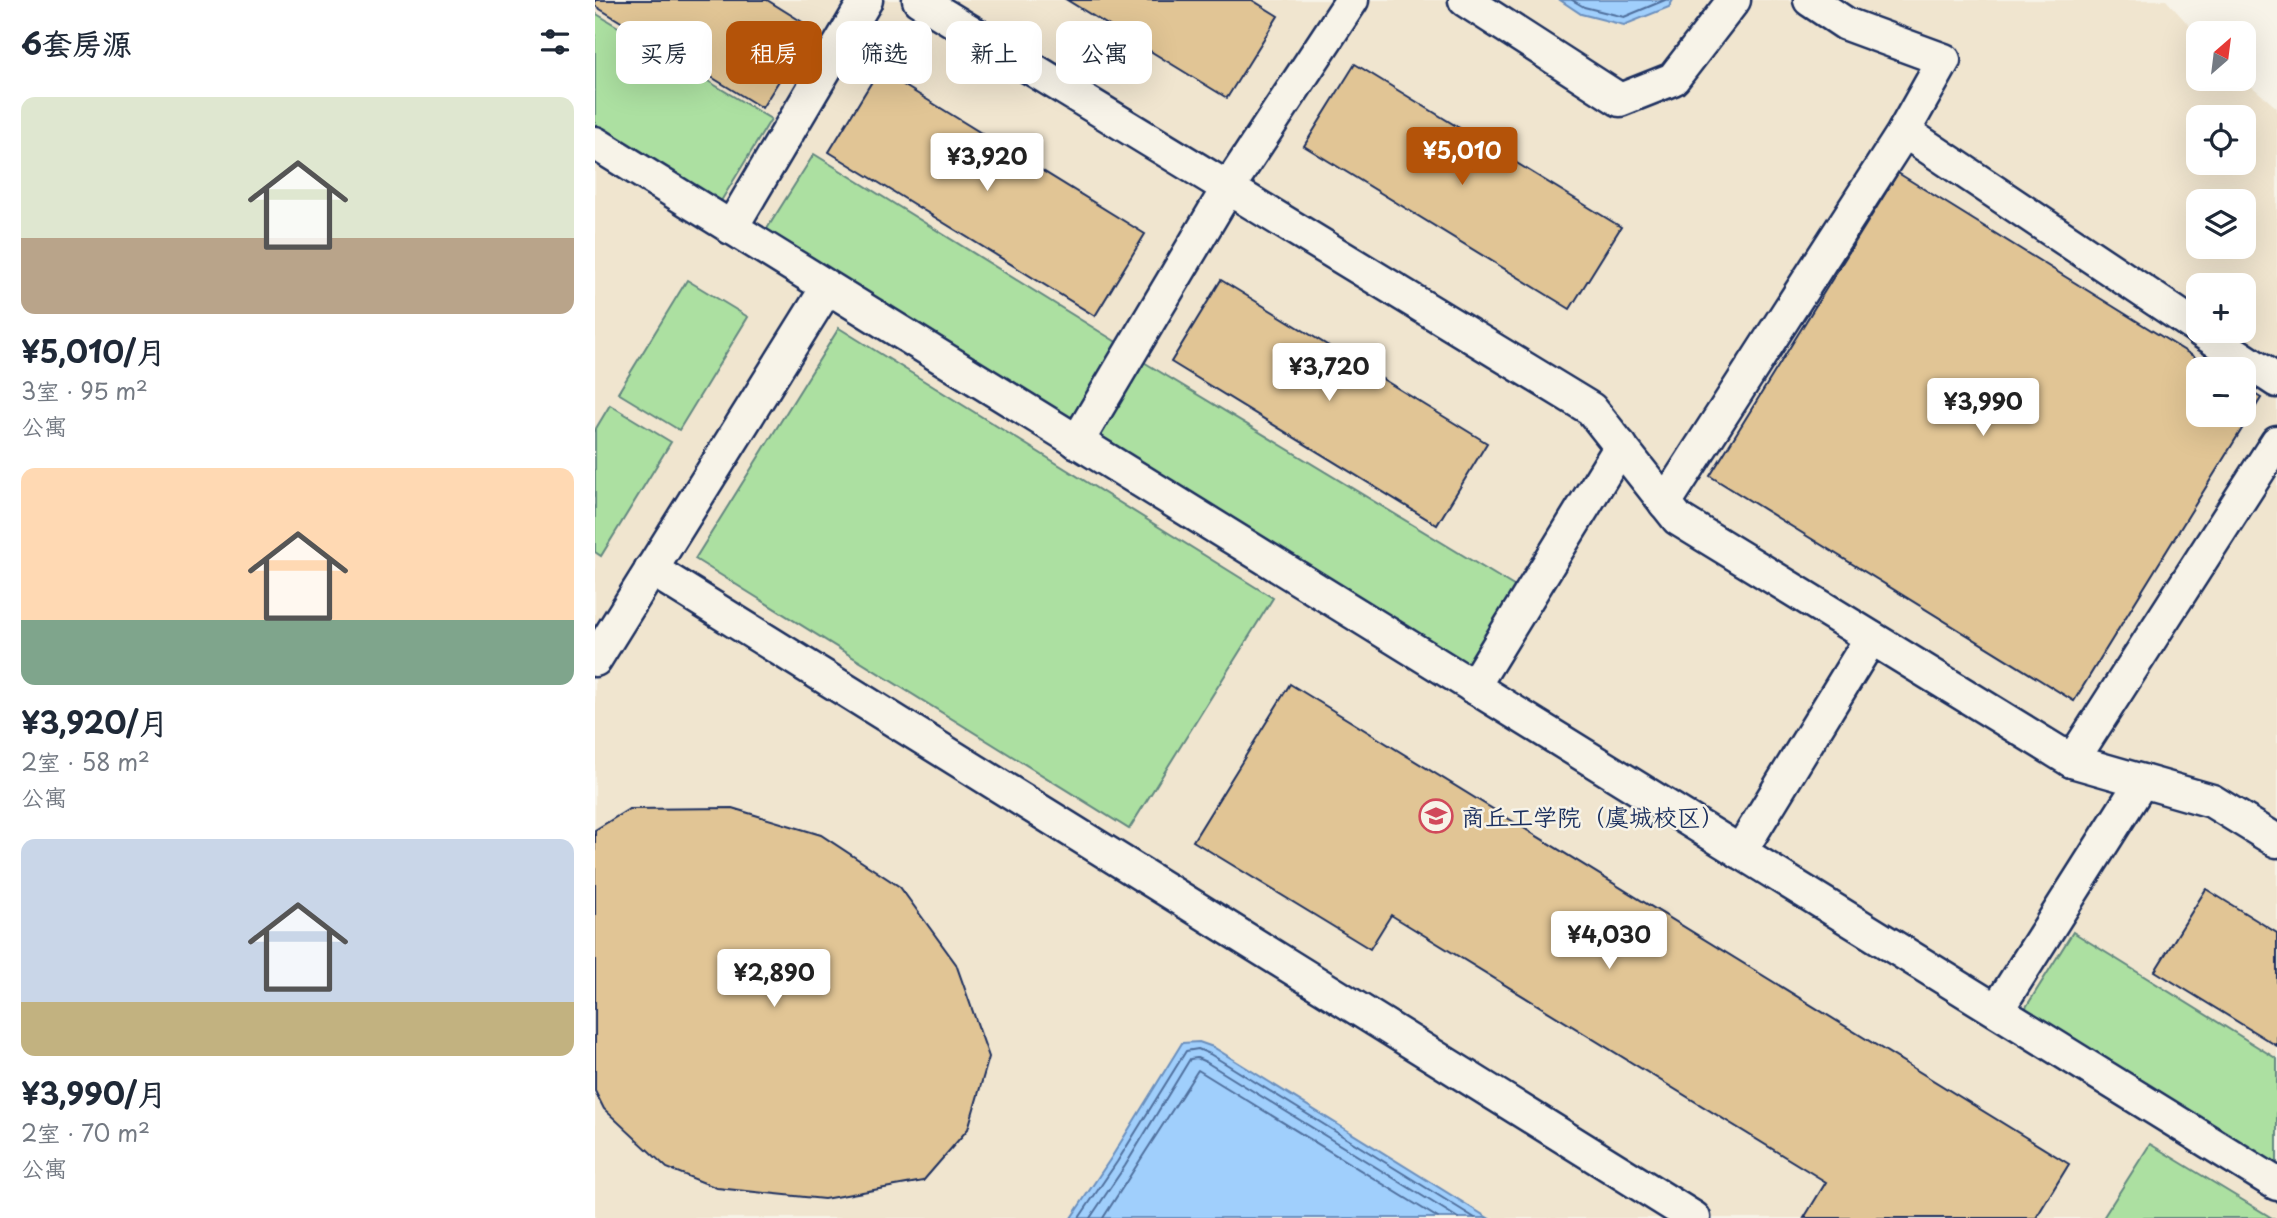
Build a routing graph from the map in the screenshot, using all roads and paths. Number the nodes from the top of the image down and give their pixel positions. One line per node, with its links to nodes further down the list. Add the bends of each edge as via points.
1 (866, 0): 10 (lane)
2 (919, 0): 9 (lane)
3 (1352, 0): 9 (lane)
4 (1465, 0): 5 (lane, via 1620,100 1673,79)
5 (1734, 0)
6 (1809, 0): 7 (lane, via 1846,24 1944,60)
7 (1905, 130): 12 (lane); 18 (lane)
8 (595, 143): 10 (lane)
9 (1229, 188): 15 (lane); 17 (lane, via 1591,408)
10 (731, 228): 11 (lane)
11 (827, 288): 15 (lane); 19 (lane)
12 (2186, 321)
13 (2220, 343): 14 (lane)
14 (2277, 381)
15 (1077, 442): 22 (lane)
16 (2277, 442): 23 (lane)
17 (1621, 446): 18 (lane); 22 (lane)
18 (1665, 503): 20 (lane, via 1678,519)
19 (652, 569): 21 (lane); 29 (lane)
20 (1871, 638): 23 (lane); 26 (lane)
21 (595, 660)
22 (1473, 687): 26 (lane)
23 (2072, 761): 24 (lane)
24 (2142, 781): 25 (lane, via 2213,801); 27 (lane)
25 (2277, 841)
26 (1740, 852): 27 (lane)
27 (1997, 1010): 28 (lane)
28 (2277, 1184)
29 (1694, 1218)

